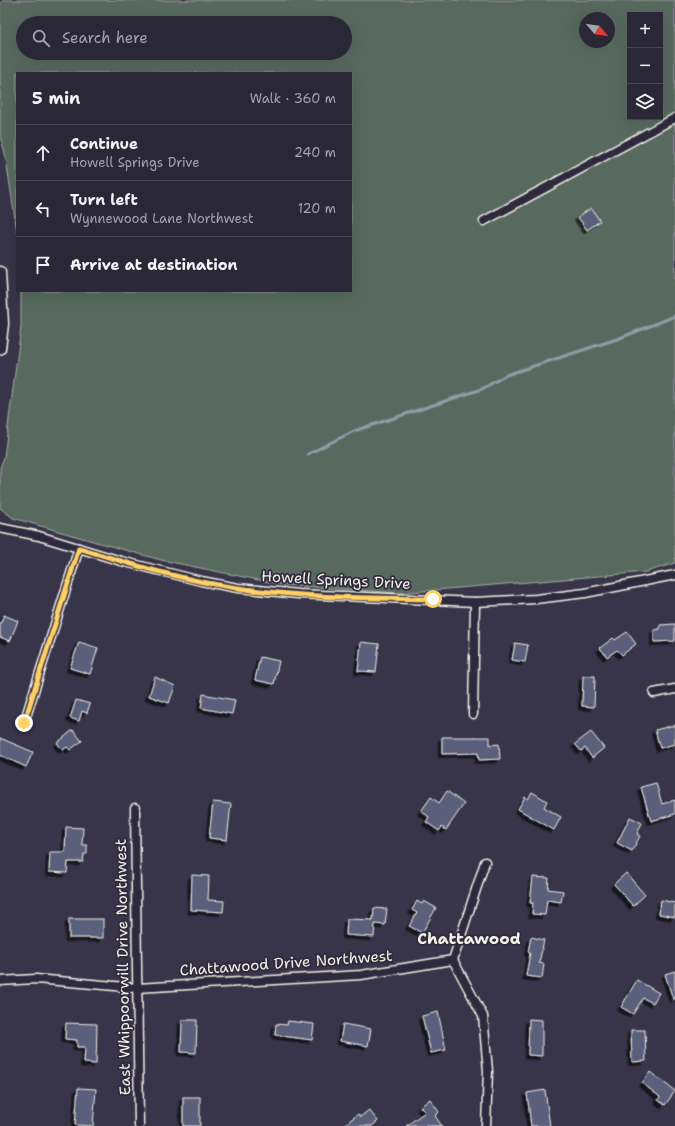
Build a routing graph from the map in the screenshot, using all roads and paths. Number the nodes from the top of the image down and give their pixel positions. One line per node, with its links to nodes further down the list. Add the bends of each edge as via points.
1 (675, 118): 2 (street)
2 (484, 221)
3 (0, 272): 4 (street, via 3,324)
4 (0, 349)
5 (0, 528): 6 (street, Howell Springs Drive, via 40,536)
6 (79, 548): 8 (street, Howell Springs Drive, via 186,578 238,588 355,598); 12 (street)
7 (675, 575): 8 (street, Howell Springs Drive, via 585,593)
8 (475, 602): 11 (street)
9 (675, 689): 10 (street)
10 (654, 693)
11 (473, 714)
12 (24, 723)
13 (136, 808): 17 (street, East Whippoorwill Drive Northwest)
14 (485, 862): 15 (street)
15 (453, 960): 17 (street, Chattawood Drive Northwest, via 361,974); 19 (street, via 483,1016 488,1072)
16 (0, 981): 17 (street, Chattawood Drive Northwest, via 36,979)
17 (137, 988): 18 (street, East Whippoorwill Drive Northwest)
18 (139, 1126)
19 (486, 1126)

